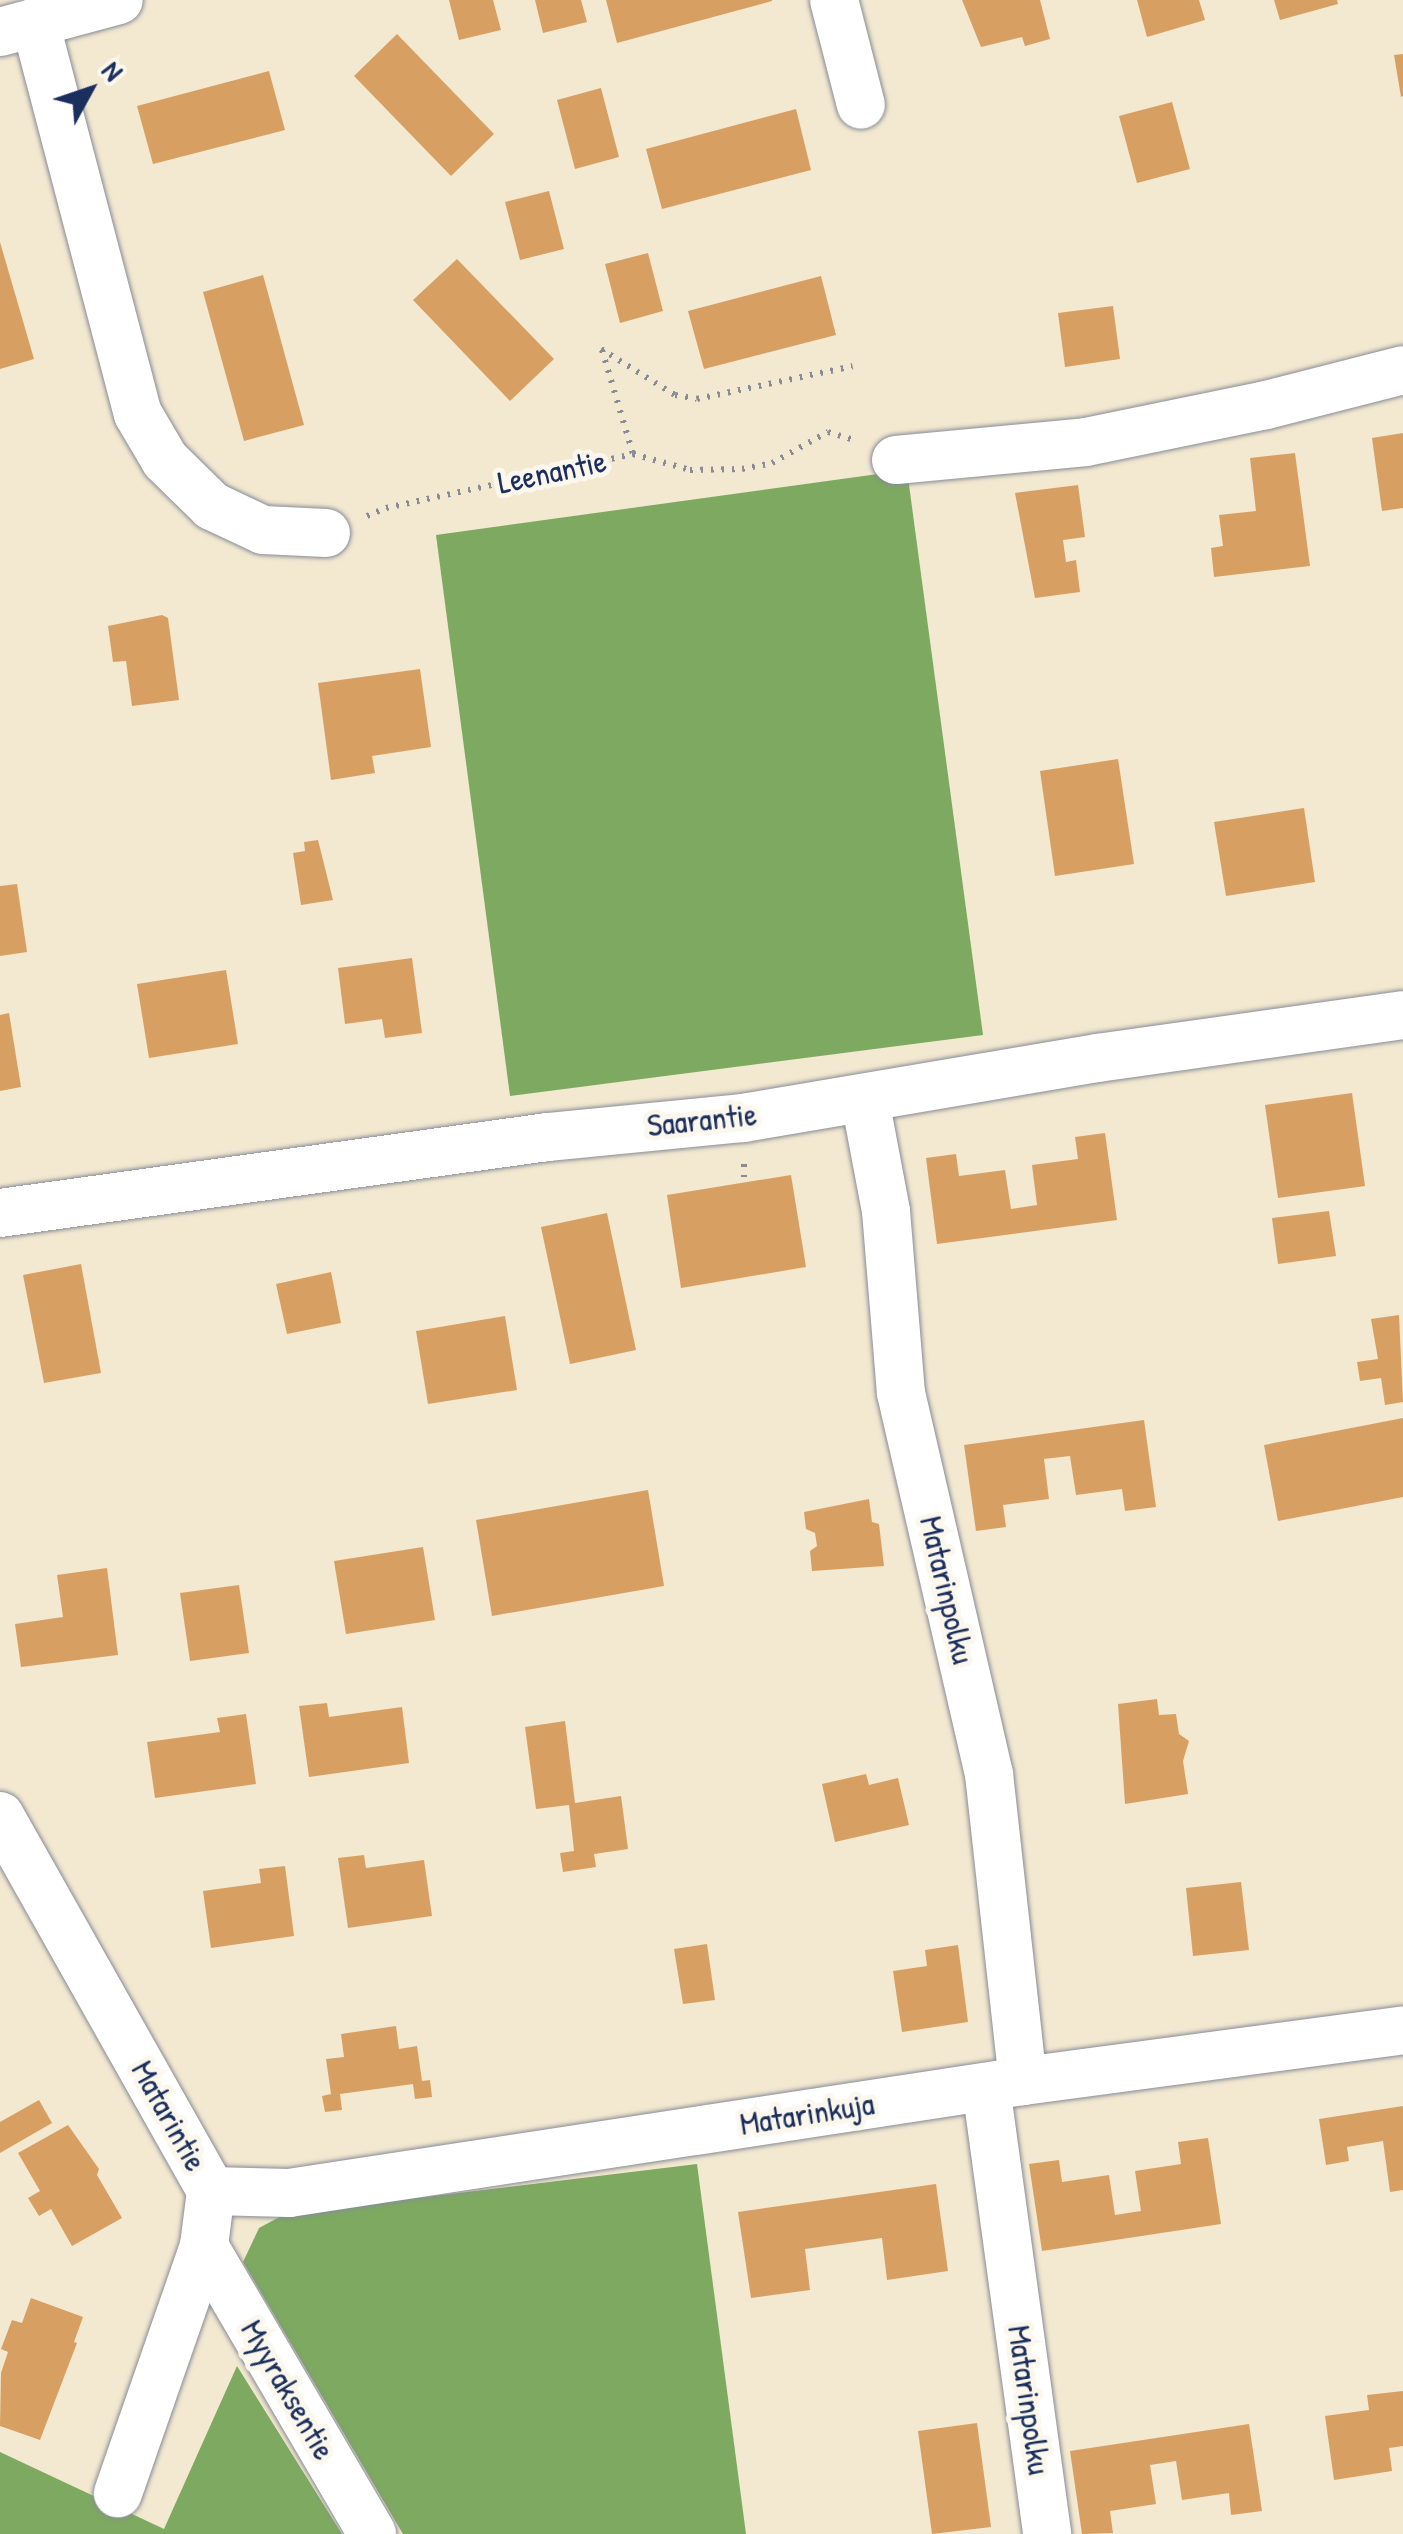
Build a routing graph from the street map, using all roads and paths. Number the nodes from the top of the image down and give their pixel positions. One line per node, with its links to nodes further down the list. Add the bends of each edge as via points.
1 (119, 0): 3 (street)
2 (834, 0): 4 (street)
3 (17, 27): 9 (street, via 138,414 165,460 212,506 246,522 264,530)
4 (861, 105)
5 (853, 366): 7 (path, via 697,399 674,395 602,349)
6 (1403, 370): 8 (street, via 1086,442)
7 (633, 454): 8 (path, Leenantie, via 690,470 742,469 772,463 828,432); 9 (path, Leenantie, via 386,508)
8 (896, 460)
9 (326, 533)
10 (1403, 1015): 11 (street, Saarantie, via 1098,1058)
11 (865, 1100): 12 (street, Saarantie); 15 (street, Matarinpolku, via 886,1211 901,1393 989,1774)
12 (0, 1213)
13 (0, 1816): 16 (street, Matarintie)
14 (1403, 2030): 15 (street, Matarinkuja)
15 (1005, 2084): 16 (street, Matarinkuja, via 289,2193); 20 (street, Matarinpolku)
16 (211, 2191): 17 (street, Matarintie)
17 (204, 2246): 18 (street, Matarintie); 19 (street, Myyraksentie)
18 (118, 2493)
19 (372, 2534)
20 (1047, 2534)

